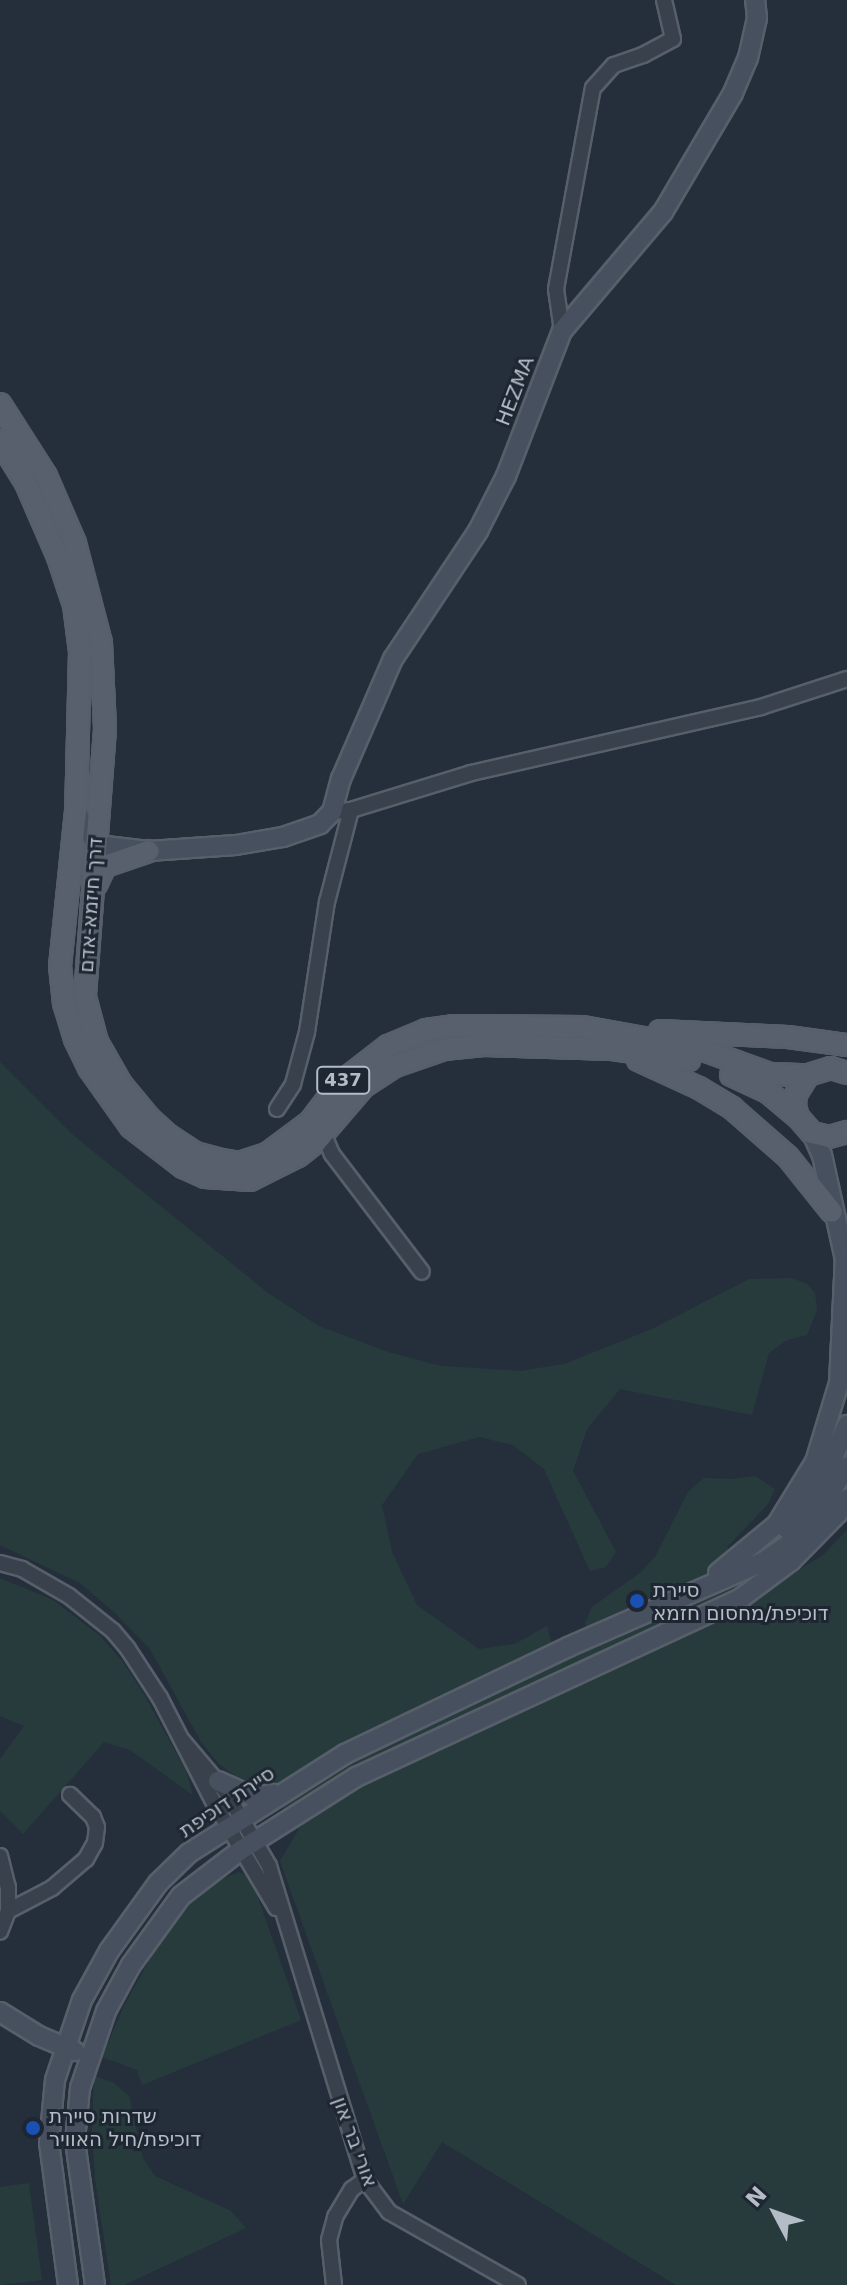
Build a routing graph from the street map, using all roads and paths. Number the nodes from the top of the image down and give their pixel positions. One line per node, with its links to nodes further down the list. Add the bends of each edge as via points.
1 (664, 0): 3 (street, via 673,39 614,65 593,88 556,289)
2 (755, 0): 3 (main road, HEZMA, via 757,18 748,58 693,164 663,212)
3 (562, 331): 8 (main road, HEZMA, via 506,476 478,531 393,659 341,779)
4 (0, 404): 9 (main road, דרך חיזמא-אדם / 437, via 46,476 75,543 101,643 105,729)
5 (0, 441): 7 (main road, דרך חיזמא-אדם / 437, via 26,483 74,605 81,695)
6 (847, 679): 8 (street, via 761,707 471,773)
7 (76, 811): 10 (main road); 13 (main road, דרך חיזמא-אדם / 437)
8 (342, 811): 12 (main road, via 283,837); 20 (street, via 307,1032 293,1084)
9 (96, 819): 10 (main road, דרך חיזמא-אדם / 437); 11 (main road, via 104,836)
10 (97, 845): 11 (main road); 13 (main road); 14 (main road, דרך חיזמא-אדם / 437)
11 (127, 848): 12 (main road)
12 (149, 851): 14 (main road, via 105,866)
13 (68, 874): 26 (main road, דרך חיזמא-אדם / 437, via 60,966 64,1003 89,1068 131,1127 183,1167 205,1177 250,1180)
14 (95, 888): 15 (main road, דרך חיזמא-אדם / 437, via 85,997 97,1042 149,1118 195,1153 239,1163 267,1154 310,1122 359,1067 388,1046 426,1030)
15 (583, 1027): 16 (main road); 19 (main road, דרך חיזמא-אדם / 437, via 698,1048 770,1074)
16 (847, 1045)
17 (612, 1049): 21 (main road, דרך חיזמא-אדם / 437, via 682,1057 707,1066 758,1087); 22 (main road, דרך חיזמא-אדם / 437, via 444,1049 395,1066 364,1086); 27 (main road, via 670,1073 732,1108 788,1157)
18 (847, 1073): 19 (main road, דרך חיזמא-אדם, via 831,1068)
19 (808, 1075): 21 (main road, via 796,1094)
20 (277, 1109)
21 (798, 1117): 24 (main road, דרך חיזמא-אדם)
22 (328, 1125): 25 (street, via 325,1137); 26 (main road, דרך חיזמא-אדם / 437)
23 (847, 1132): 24 (main road, via 829,1137)
24 (812, 1133): 27 (main road, via 822,1155)
25 (332, 1154): 26 (street, via 322,1149); 29 (street)
26 (298, 1156)
27 (832, 1212): 28 (main road)
28 (846, 1264): 35 (main road, via 839,1383 815,1462 777,1524)
29 (422, 1272)
30 (847, 1425): 34 (main road, via 824,1479 797,1518)
31 (847, 1466): 34 (main road, via 793,1541 763,1562)
32 (847, 1499): 41 (main road, via 791,1561 741,1598 414,1748)
33 (0, 1563): 36 (street, via 41,1579 113,1631 143,1669)
34 (716, 1583): 35 (main road, סיירת דוכיפת)
35 (687, 1595): 38 (main road, סיירת דוכיפת, via 403,1723)
36 (182, 1740): 37 (street); 40 (street)
37 (218, 1781): 38 (main road, via 254,1797); 40 (street)
38 (277, 1794): 40 (main road, סיירת דוכיפת)
39 (70, 1795): 43 (street, via 93,1817 95,1843 86,1859 61,1880)
40 (235, 1822): 41 (street, אורי בר און); 47 (main road, סיירת דוכיפת, via 189,1853 158,1883 82,2000)
41 (248, 1844): 48 (main road, via 189,1889 155,1930 106,2011); 49 (street, אורי בר און, via 285,1926)
42 (0, 1856): 43 (street)
43 (8, 1911): 44 (street)
44 (0, 1932)
45 (0, 2012): 47 (main road)
46 (0, 2022): 47 (main road, via 32,2045)
47 (62, 2052): 48 (main road); 50 (main road, סיירת דוכיפת, via 49,2143)
48 (87, 2062): 51 (main road, via 75,2141)
49 (365, 2180): 52 (street, via 352,2189 335,2217 329,2240); 53 (street, אורי בר און, via 389,2212)
50 (68, 2285)
51 (95, 2285)
52 (334, 2285)
53 (518, 2285)

